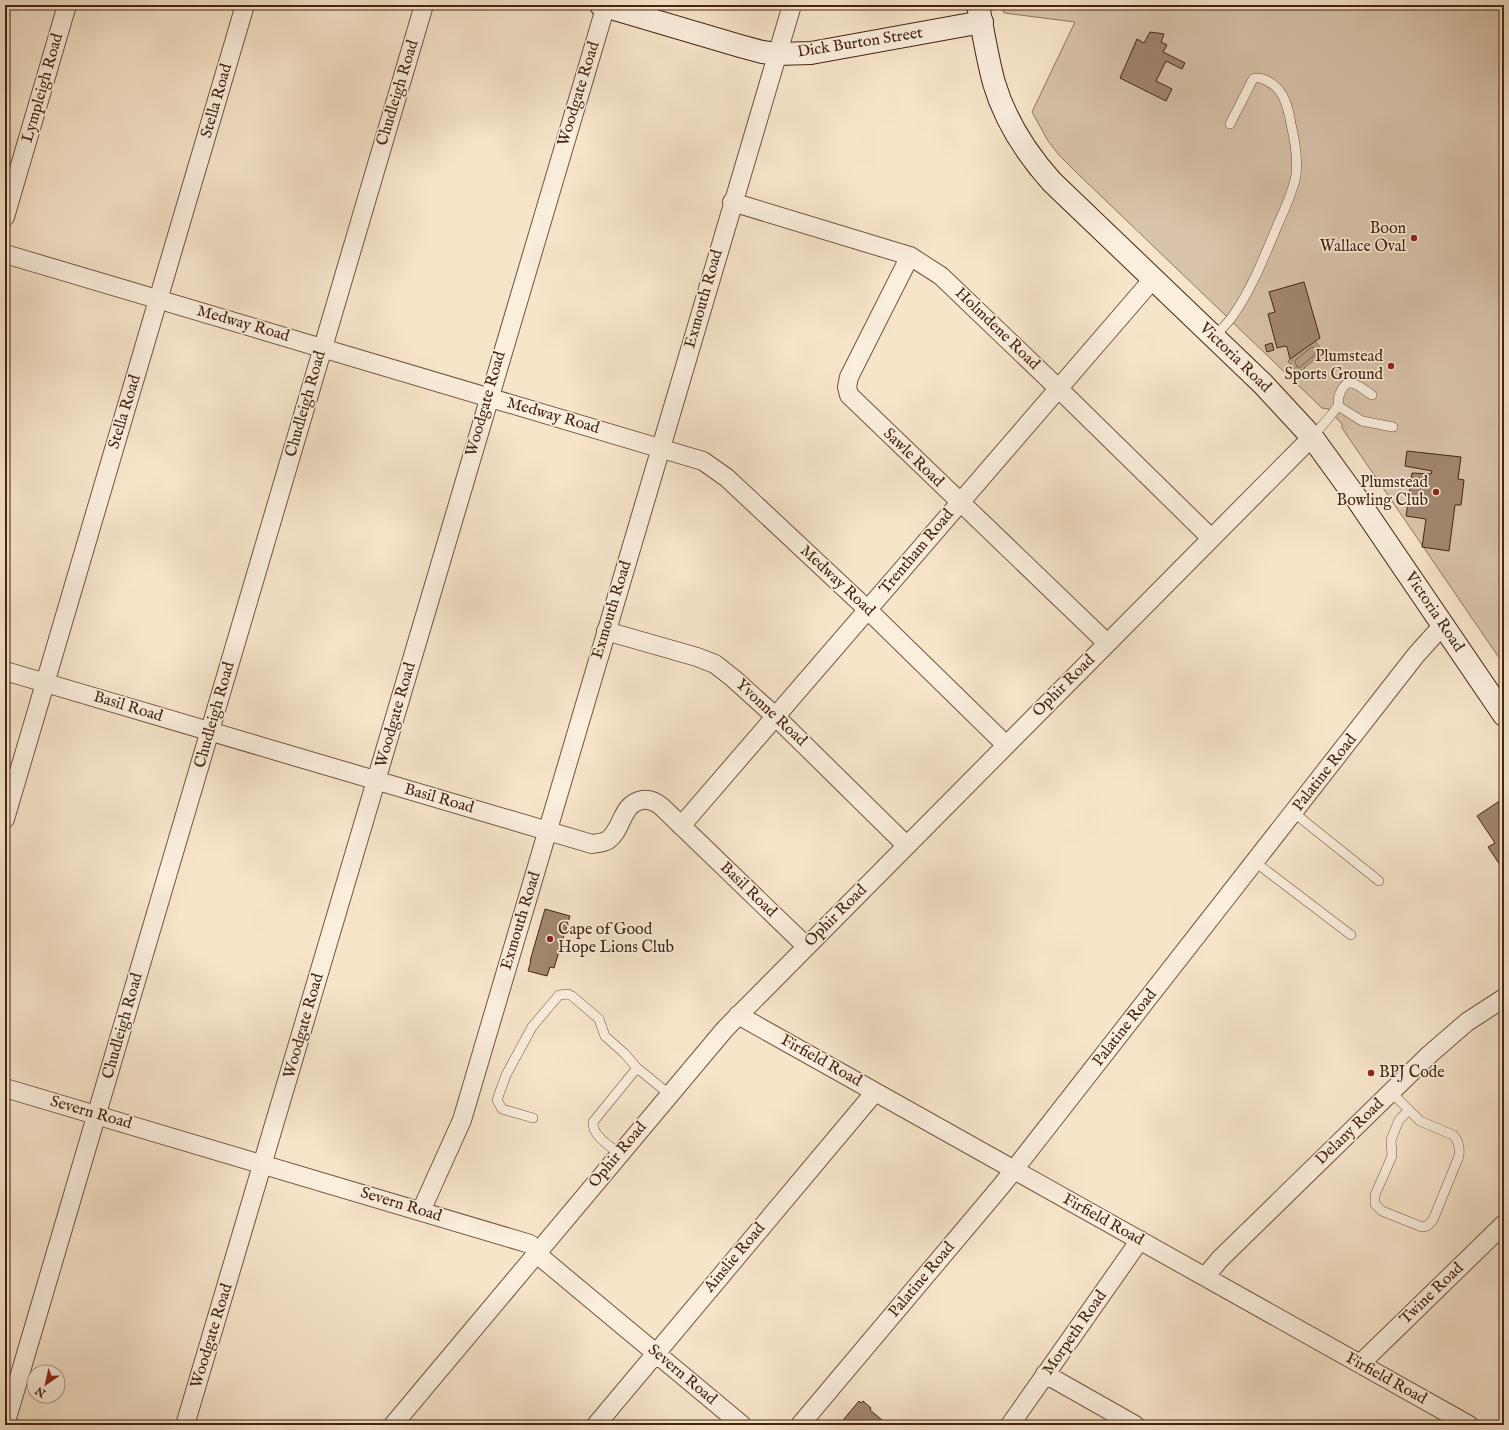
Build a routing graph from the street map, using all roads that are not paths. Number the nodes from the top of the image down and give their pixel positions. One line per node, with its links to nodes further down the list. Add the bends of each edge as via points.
1 (67, 5): 10 (street, Lympleigh Road)
2 (245, 5): 14 (street, Stella Road)
3 (424, 5): 16 (street, Chudleigh Road)
4 (604, 5): 7 (street, Dick Burton Street, via 740,46); 19 (street, Woodgate Road)
5 (792, 5): 7 (street, Exmouth Road)
6 (980, 14): 7 (street, Dick Burton Street, via 811,53); 13 (street, Victoria Road, via 999,96 1011,125 1029,154 1052,182)
7 (777, 54): 9 (street, Exmouth Road)
8 (1230, 124): 15 (lane, via 1253,79 1261,78 1274,85 1282,94 1289,112 1297,165 1294,185 1254,279 1232,317)
9 (732, 202): 12 (street, Holmdene Road); 23 (street, Exmouth Road)
10 (5, 217)
11 (5, 254): 14 (street, Medway Road)
12 (910, 256): 17 (street, Holmdene Road, via 941,276); 24 (street, Sawle Road, via 850,377 849,396)
13 (1153, 279): 15 (street, Victoria Road); 17 (street, Trentham Road)
14 (158, 299): 16 (street, Medway Road); 31 (street, Stella Road)
15 (1214, 337): 22 (street, Victoria Road)
16 (322, 348): 19 (street, Medway Road); 34 (street, Chudleigh Road)
17 (1060, 389): 24 (street, Trentham Road); 25 (street, Holmdene Road)
18 (1372, 395): 20 (lane, via 1348,382 1339,394)
19 (488, 397): 23 (street, Medway Road); 36 (street, Woodgate Road)
20 (1338, 406): 21 (lane, via 1362,421); 22 (lane)
21 (1393, 427)
22 (1312, 437): 25 (street, Ophir Road); 27 (street, Victoria Road, via 1358,499)
23 (661, 448): 26 (street, Medway Road, via 703,461 718,470); 28 (street, Exmouth Road)
24 (960, 502): 26 (street, Trentham Road); 29 (street, Sawle Road)
25 (1212, 538): 29 (street, Ophir Road)
26 (868, 610): 33 (street, Trentham Road); 35 (street, Medway Road)
27 (1443, 625): 32 (street, Victoria Road); 37 (street, Palatine Road, via 1416,655)
28 (606, 631): 33 (street, Yvonne Road, via 715,664); 40 (street, Exmouth Road)
29 (1107, 643): 35 (street, Ophir Road)
30 (5, 671): 31 (street, Basil Road)
31 (45, 683): 34 (street, Basil Road); 38 (street, Stella Road)
32 (1504, 715)
33 (776, 716): 39 (street, Trentham Road); 41 (street, Yvonne Road)
34 (210, 732): 36 (street, Basil Road); 54 (street, Chudleigh Road)
35 (1006, 745): 41 (street, Ophir Road)
36 (376, 781): 40 (street, Basil Road); 57 (street, Woodgate Road)
37 (1293, 812): 42 (street, Palatine Road); 43 (lane)
38 (5, 819)
39 (682, 826): 40 (street, Basil Road, via 657,804 640,800 630,806 611,837 602,842 592,844); 45 (street, Basil Road)
40 (548, 831): 59 (street, Exmouth Road, via 462,1120)
41 (906, 845): 45 (street, Ophir Road)
42 (1255, 862): 44 (lane); 58 (street, Palatine Road)
43 (1378, 880)
44 (1351, 935)
45 (806, 946): 47 (street, Ophir Road)
46 (1504, 998): 51 (street, Delany Road, via 1467,1022)
47 (738, 1015): 50 (street, Firfield Road); 52 (street, Ophir Road)
48 (636, 1068): 52 (lane); 55 (lane, via 605,1036 597,1017 572,996 559,995 532,1026 498,1095 497,1100 502,1109); 56 (lane, via 593,1122 597,1135)
49 (5, 1088): 54 (street, Severn Road)
50 (875, 1092): 58 (street, Firfield Road); 64 (street, Ainslie Road)
51 (1391, 1092): 53 (lane); 63 (street, Delany Road, via 1220,1259)
52 (669, 1094): 56 (street, Ophir Road)
53 (1409, 1110): 53 (lane, via 1399,1120 1391,1140 1391,1158 1374,1200 1378,1208 1422,1227 1433,1220 1459,1149 1453,1134 1420,1121)
54 (97, 1115): 57 (street, Severn Road); 67 (street, Chudleigh Road)
55 (532, 1118)
56 (620, 1154): 62 (street, Ophir Road)
57 (264, 1164): 59 (street, Severn Road); 68 (street, Woodgate Road)
58 (1014, 1170): 61 (street, Firfield Road); 72 (street, Palatine Road)
59 (421, 1211): 62 (street, Severn Road, via 530,1244)
60 (1504, 1224): 65 (street, Twine Road)
61 (1140, 1240): 63 (street, Firfield Road); 66 (street, Morpeth Road)
62 (538, 1252): 64 (street, Severn Road, via 544,1260); 69 (street, Ophir Road)
63 (1205, 1277): 65 (street, Firfield Road)
64 (656, 1353): 70 (street, Ainslie Road); 71 (street, Severn Road)
65 (1360, 1364): 75 (street, Firfield Road)
66 (1045, 1374): 73 (street, Morpeth Road); 74 (street)
67 (5, 1425)
68 (186, 1425)
69 (393, 1425)
70 (596, 1425)
71 (742, 1425)
72 (800, 1425)
73 (1010, 1425)
74 (1135, 1425)
75 (1469, 1425)

